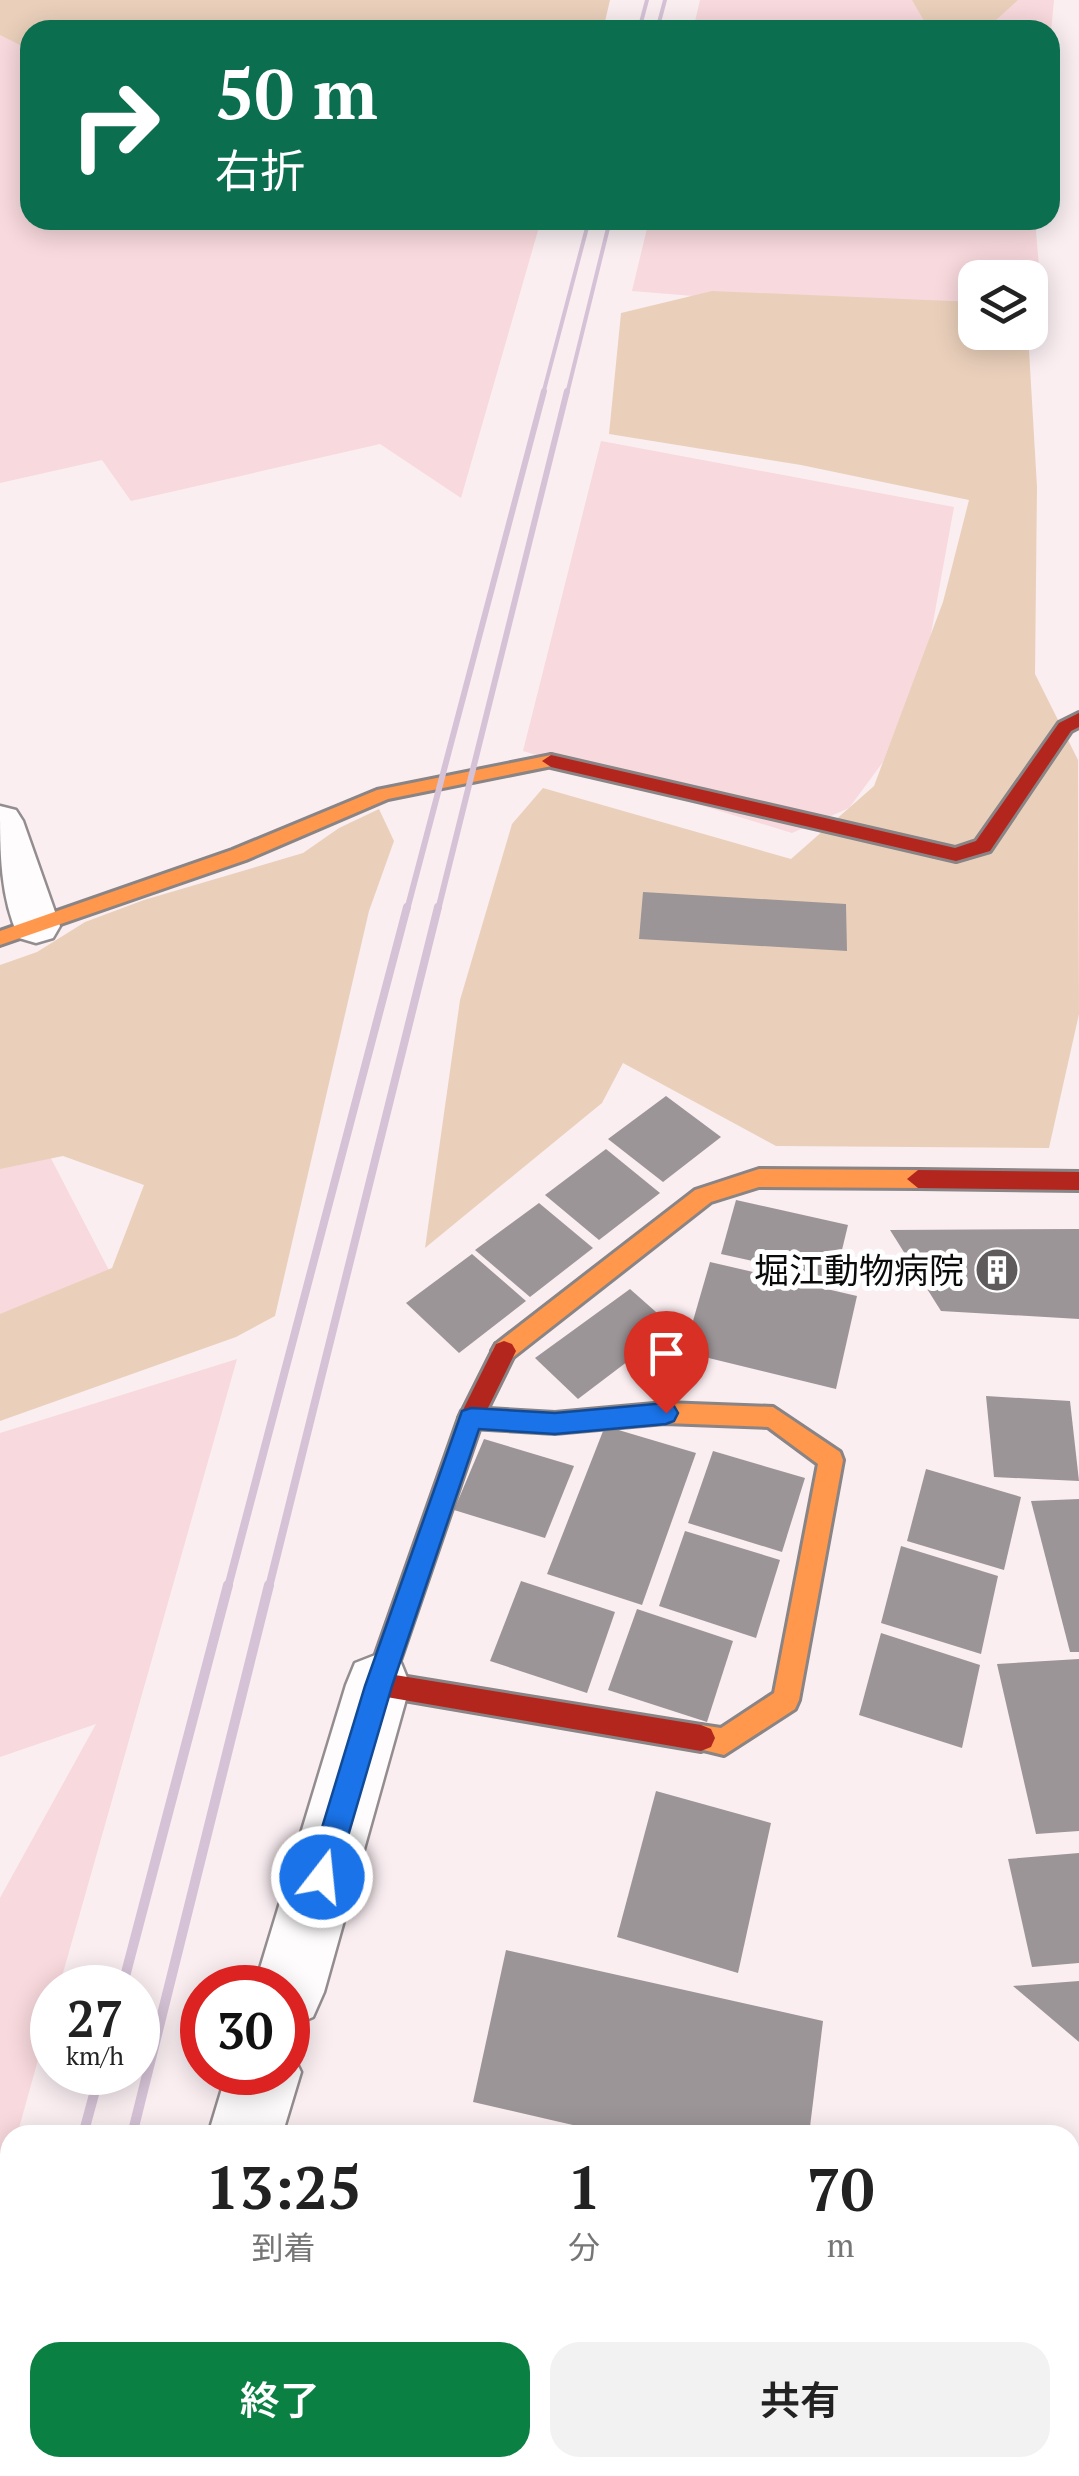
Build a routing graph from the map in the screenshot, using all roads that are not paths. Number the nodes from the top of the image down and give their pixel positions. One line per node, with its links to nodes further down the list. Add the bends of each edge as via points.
1 (1079, 719): 3 (street, via 1065,727 983,846 956,854 554,760 384,794 238,855)
2 (0, 822): 3 (street)
3 (18, 932)
4 (1079, 1182): 5 (street, via 760,1178 703,1196 504,1352)
5 (471, 1418): 6 (street); 6 (street, via 555,1424 666,1413 773,1416 830,1460 786,1700 724,1742)
6 (378, 1686): 7 (street)
7 (296, 1965)
8 (257, 2095): 9 (street)
9 (248, 2125)

